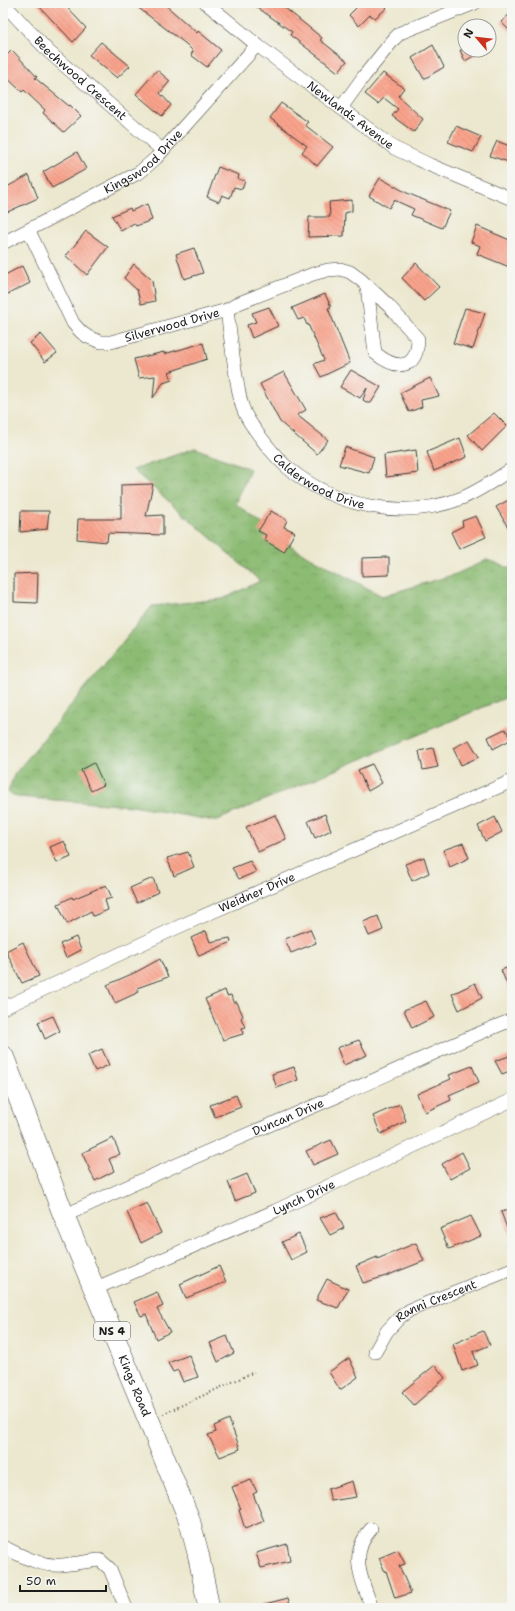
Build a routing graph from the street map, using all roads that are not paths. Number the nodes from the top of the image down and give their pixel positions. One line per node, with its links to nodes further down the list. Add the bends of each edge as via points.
1 (3, 3): 6 (street, Beechwood Crescent, via 54,57)
2 (206, 3): 4 (street, Newlands Avenue)
3 (475, 3): 5 (street, via 400,33)
4 (257, 45): 5 (street, Newlands Avenue); 6 (street, Kingswood Drive)
5 (340, 108): 7 (street, Newlands Avenue, via 410,157)
6 (162, 150): 8 (street, Kingswood Drive, via 140,172)
7 (512, 199)
8 (29, 231): 9 (street, Kingswood Drive); 11 (street, Silverwood Drive, via 73,323 85,335 98,341 111,342 131,338)
9 (3, 243)
10 (366, 286): 10 (street, Silverwood Drive, via 389,306 418,339 418,350 409,363 393,364 375,352); 11 (street, Silverwood Drive, via 350,272 340,269 328,270 239,303)
11 (227, 310): 12 (street, Calderwood Drive, via 239,395 244,412 269,449 290,469 314,486 332,495 373,507 426,507 463,497)
12 (512, 469)
13 (512, 781): 14 (street, Weidner Drive, via 178,927)
14 (3, 1008)
15 (512, 1020): 18 (street, Duncan Drive, via 232,1140)
16 (3, 1056): 18 (main road, Kings Road / NS 4)
17 (512, 1100): 20 (street, Lynch Drive, via 275,1211)
18 (64, 1216): 20 (main road, Kings Road / NS 4)
19 (512, 1269): 21 (street, Ranni Crescent, via 410,1310 387,1331)
20 (94, 1289): 25 (main road, Kings Road / NS 4, via 182,1502 194,1537)
21 (375, 1352)
22 (371, 1529): 26 (street, via 361,1545 358,1564)
23 (5, 1548): 24 (street, via 48,1565 100,1560 110,1569)
24 (126, 1608)
25 (209, 1608)
26 (372, 1608)

